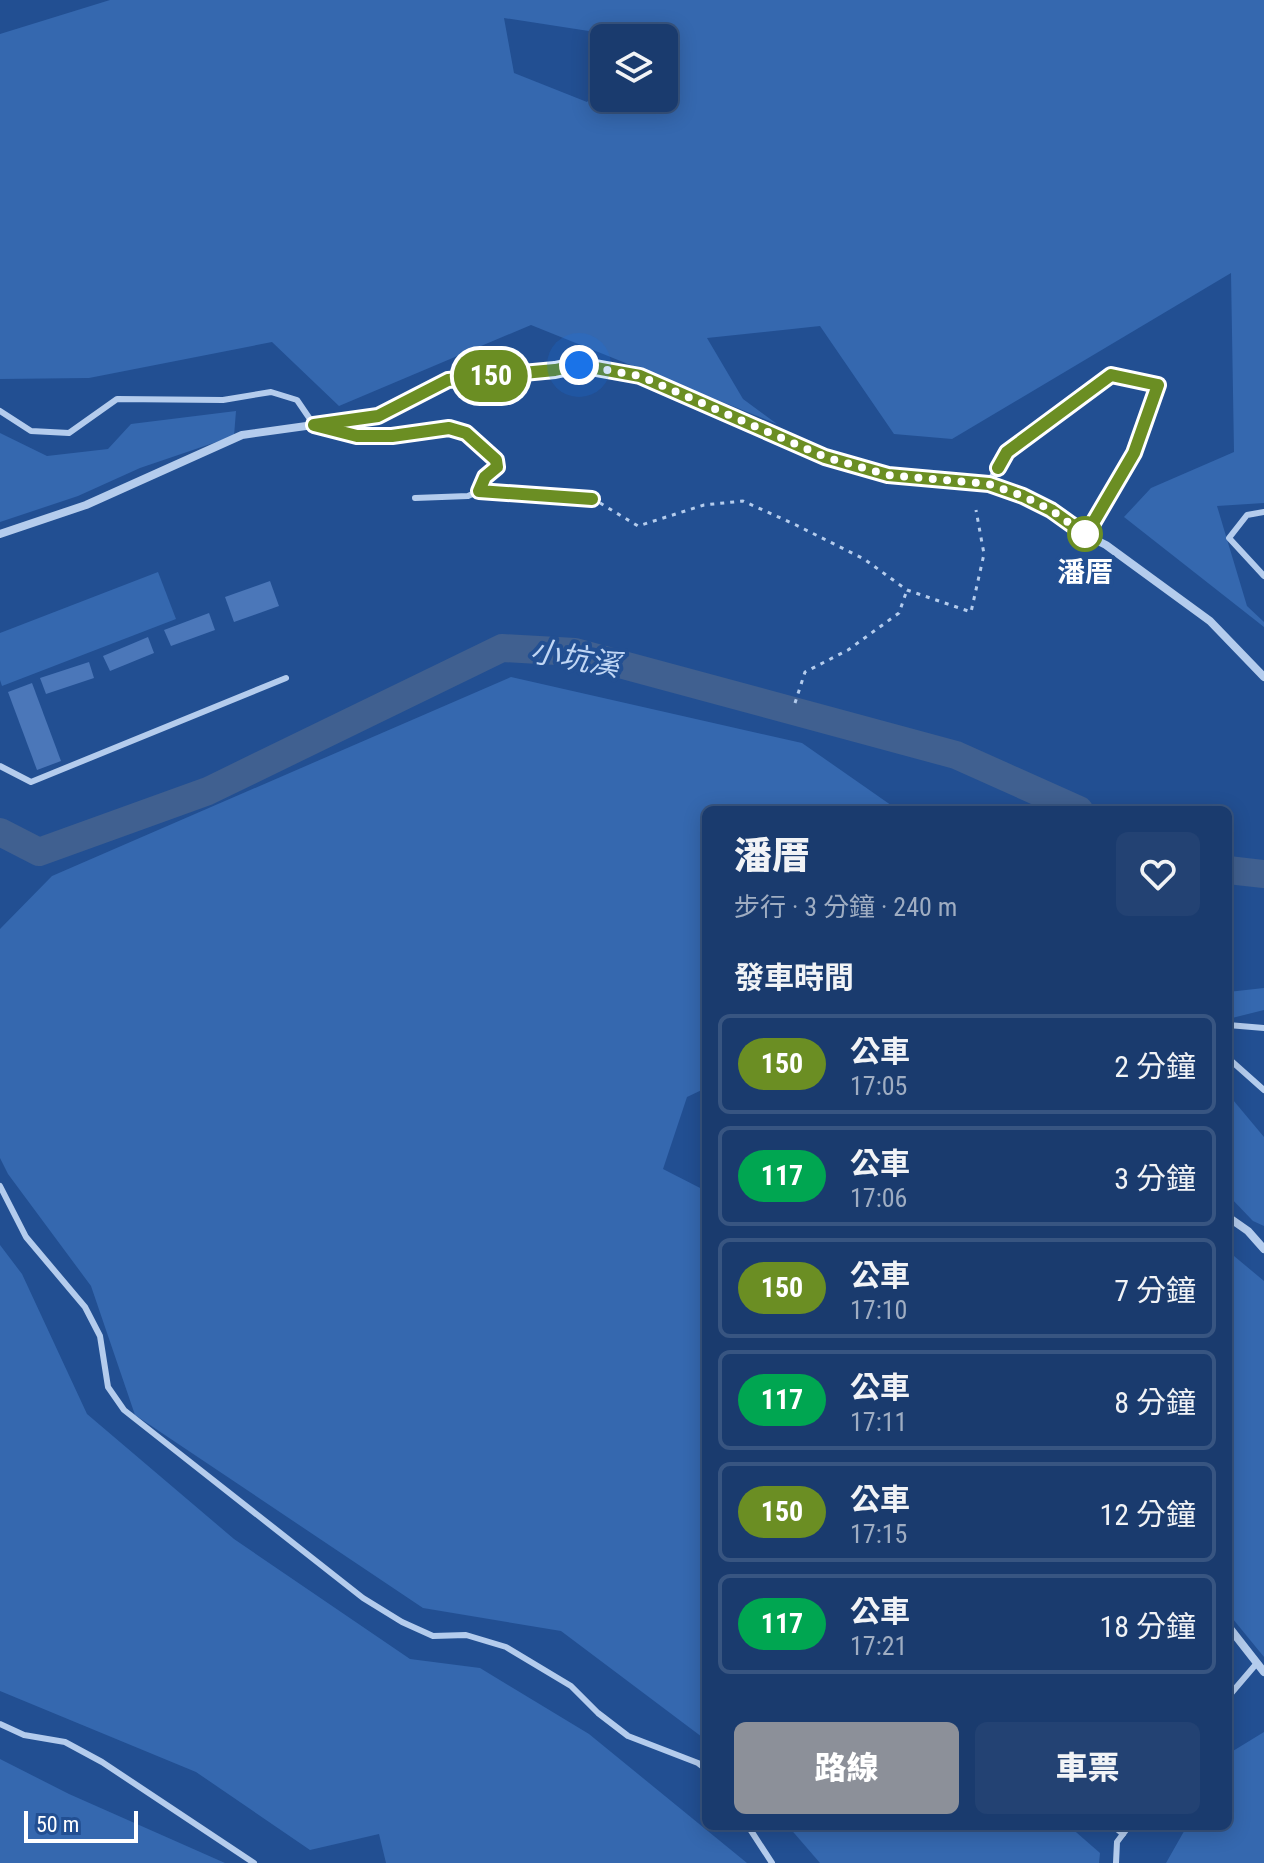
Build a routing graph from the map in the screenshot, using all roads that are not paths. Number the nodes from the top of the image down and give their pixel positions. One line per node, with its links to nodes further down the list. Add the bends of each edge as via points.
1 (0, 411): 2 (lane, via 31,431 69,433 117,399 223,400 271,392 297,400)
2 (314, 425): 3 (street, via 378,416 448,380 579,365 640,376 825,457 888,475); 4 (lane, via 357,436 449,428 466,433 496,460 497,467); 8 (street, via 242,435 86,505)
3 (989, 484): 9 (street, via 1051,510); 9 (street, via 1007,452 1111,375 1158,385 1134,453)
4 (479, 491): 5 (lane); 6 (lane)
5 (415, 498)
6 (592, 499)
7 (1264, 512): 10 (lane, via 1247,515 1229,538)
8 (0, 534)
9 (1086, 535): 11 (street, via 1210,621)
10 (1264, 576)
11 (1264, 677)
12 (286, 678): 13 (lane, via 31,782)
13 (0, 766)
14 (1232, 1025): 15 (lane)
15 (1264, 1028)
16 (1232, 1062): 17 (lane)
17 (1264, 1090)
18 (0, 1186): 26 (lane, via 26,1237 85,1307 100,1336 108,1387 124,1410 363,1598 433,1636 466,1635 506,1647 571,1686 628,1736)
19 (1232, 1220): 20 (street)
20 (1264, 1249)
21 (1232, 1631): 22 (street)
22 (1257, 1663): 23 (street); 24 (lane)
23 (1264, 1672)
24 (1232, 1692)
25 (0, 1724): 31 (lane, via 24,1735 65,1742 102,1762)
26 (702, 1766)
27 (751, 1830): 32 (lane)
28 (1118, 1830): 30 (lane)
29 (1126, 1830): 30 (lane)
30 (1123, 1834): 33 (lane)
31 (254, 1863)
32 (772, 1863)
33 (1116, 1863)

